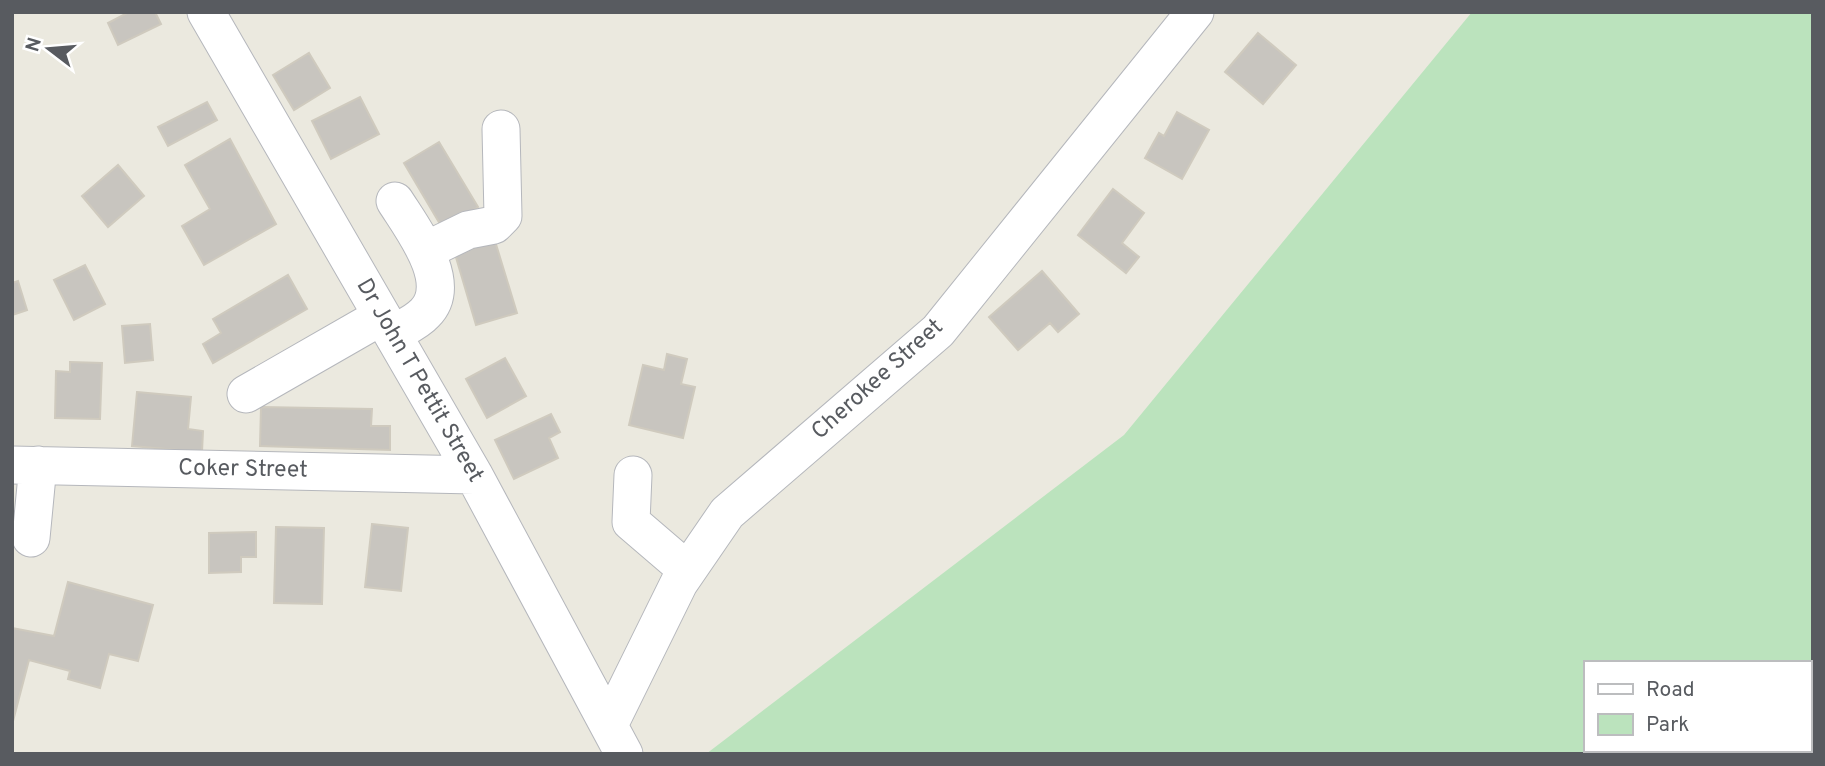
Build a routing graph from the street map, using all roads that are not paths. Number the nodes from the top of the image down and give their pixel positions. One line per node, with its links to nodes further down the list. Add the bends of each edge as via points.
1 (206, 12): 6 (street, Dr John T Pettit Street)
2 (1195, 12): 12 (street, Cherokee Street, via 938,331 727,513)
3 (501, 129): 5 (street, via 503,216 494,225 468,230)
4 (395, 201): 5 (street)
5 (427, 250): 6 (street, via 436,292 426,313)
6 (388, 325): 7 (street); 9 (street, Dr John T Pettit Street)
7 (246, 394)
8 (25, 465): 9 (street, Coker Street); 11 (street)
9 (474, 475): 13 (street, Dr John T Pettit Street)
10 (633, 475): 12 (street, via 631,522)
11 (31, 538)
12 (687, 570): 13 (street, Cherokee Street)
13 (616, 739)

